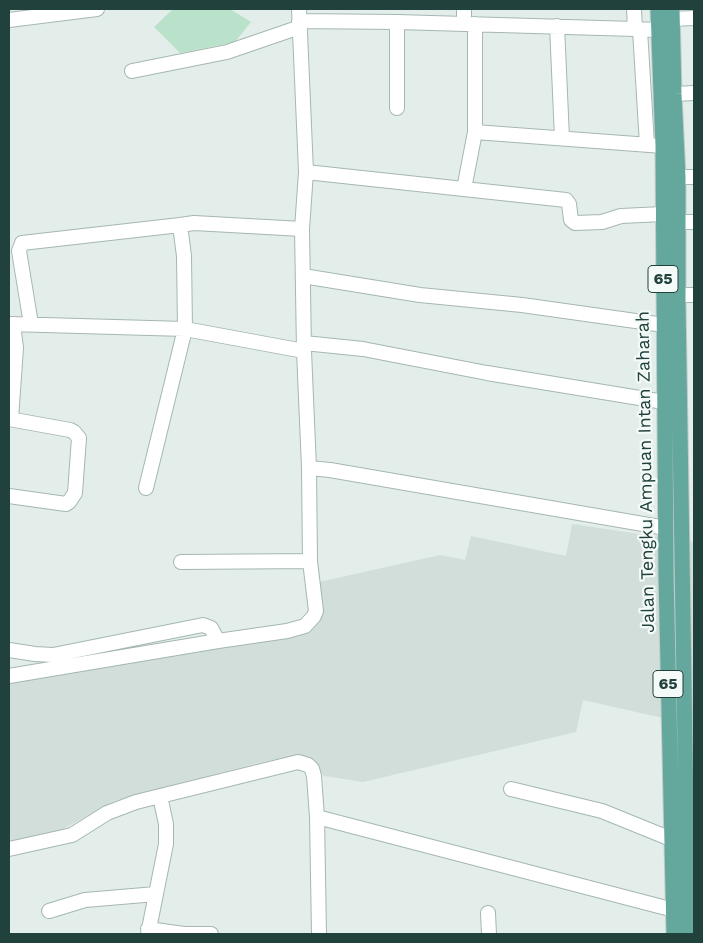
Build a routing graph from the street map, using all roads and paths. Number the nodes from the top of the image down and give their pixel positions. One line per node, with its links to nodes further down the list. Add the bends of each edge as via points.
1 (97, 9): 8 (street)
2 (464, 9): 10 (street)
3 (634, 9): 12 (street)
4 (658, 9): 13 (main road, Jalan Tengku Ampuan Intan Zaharah / 65)
5 (669, 12): 6 (street); 16 (main road, Jalan Tengku Ampuan Intan Zaharah / 65)
6 (694, 18)
7 (299, 19): 9 (street); 14 (street, via 226,52); 22 (street)
8 (9, 20)
9 (397, 22): 10 (street); 17 (street)
10 (469, 24): 11 (street); 18 (street)
11 (557, 26): 12 (street); 19 (street)
12 (638, 29): 13 (street); 20 (street)
13 (658, 30): 16 (street, via 669,39 669,93); 21 (main road, Jalan Tengku Ampuan Intan Zaharah / 65)
14 (132, 71)
15 (694, 93): 16 (street)
16 (674, 99): 23 (main road, Jalan Tengku Ampuan Intan Zaharah / 65)
17 (397, 108)
18 (475, 132): 19 (street); 25 (street)
19 (562, 138): 20 (street)
20 (647, 144): 21 (street)
21 (663, 146): 26 (main road, Jalan Tengku Ampuan Intan Zaharah / 65)
22 (306, 172): 25 (street); 30 (street)
23 (678, 177): 24 (street); 27 (main road, Jalan Tengku Ampuan Intan Zaharah / 65)
24 (694, 177)
25 (464, 189): 26 (street, via 566,200 571,220 575,223)
26 (663, 214): 36 (main road, Jalan Tengku Ampuan Intan Zaharah / 65)
27 (678, 222): 28 (street); 32 (main road, Jalan Tengku Ampuan Intan Zaharah / 65)
28 (694, 222)
29 (180, 225): 30 (street); 35 (street, via 22,243 19,251); 37 (street, via 184,256)
30 (302, 229): 31 (street)
31 (303, 276): 36 (street, via 420,295 522,305); 38 (street)
32 (678, 295): 33 (street); 45 (main road, Jalan Tengku Ampuan Intan Zaharah / 65)
33 (694, 295)
34 (11, 324): 35 (street); 40 (street, via 16,348)
35 (31, 324): 37 (street)
36 (664, 325): 39 (main road, Jalan Tengku Ampuan Intan Zaharah / 65)
37 (185, 329): 38 (street); 42 (street)
38 (304, 347): 39 (street, via 363,349); 41 (street)
39 (664, 402): 44 (main road, Jalan Tengku Ampuan Intan Zaharah / 65)
40 (10, 419): 43 (street, via 70,430 79,438 75,493 69,502)
41 (310, 468): 44 (street); 46 (street)
42 (146, 488)
43 (9, 496)
44 (666, 528): 45 (main road); 54 (main road, Jalan Tengku Ampuan Intan Zaharah / 65)
45 (683, 531): 57 (main road, Jalan Tengku Ampuan Intan Zaharah / 65)
46 (310, 561): 47 (street); 48 (street, via 316,611 310,622 287,631)
47 (181, 562)
48 (218, 641): 49 (street, via 211,628 203,625 53,655); 50 (street)
49 (9, 650)
50 (9, 676)
51 (511, 788): 54 (street, via 602,811)
52 (160, 796): 53 (street, via 298,762 312,769); 55 (street, via 107,813 72,835); 58 (street, via 166,834)
53 (317, 817): 59 (street); 64 (street)
54 (671, 840): 56 (main road, Jalan Tengku Ampuan Intan Zaharah / 65)
55 (9, 849)
56 (672, 858): 57 (main road); 59 (main road, Jalan Tengku Ampuan Intan Zaharah / 65)
57 (691, 859): 67 (main road, Jalan Tengku Ampuan Intan Zaharah / 65)
58 (156, 894): 60 (street, via 85,900); 62 (street)
59 (674, 910): 66 (main road, Jalan Tengku Ampuan Intan Zaharah / 65)
60 (49, 911)
61 (488, 913): 65 (street)
62 (148, 932): 63 (street)
63 (211, 934)
64 (319, 934)
65 (489, 934)
66 (674, 934)
67 (688, 934)

